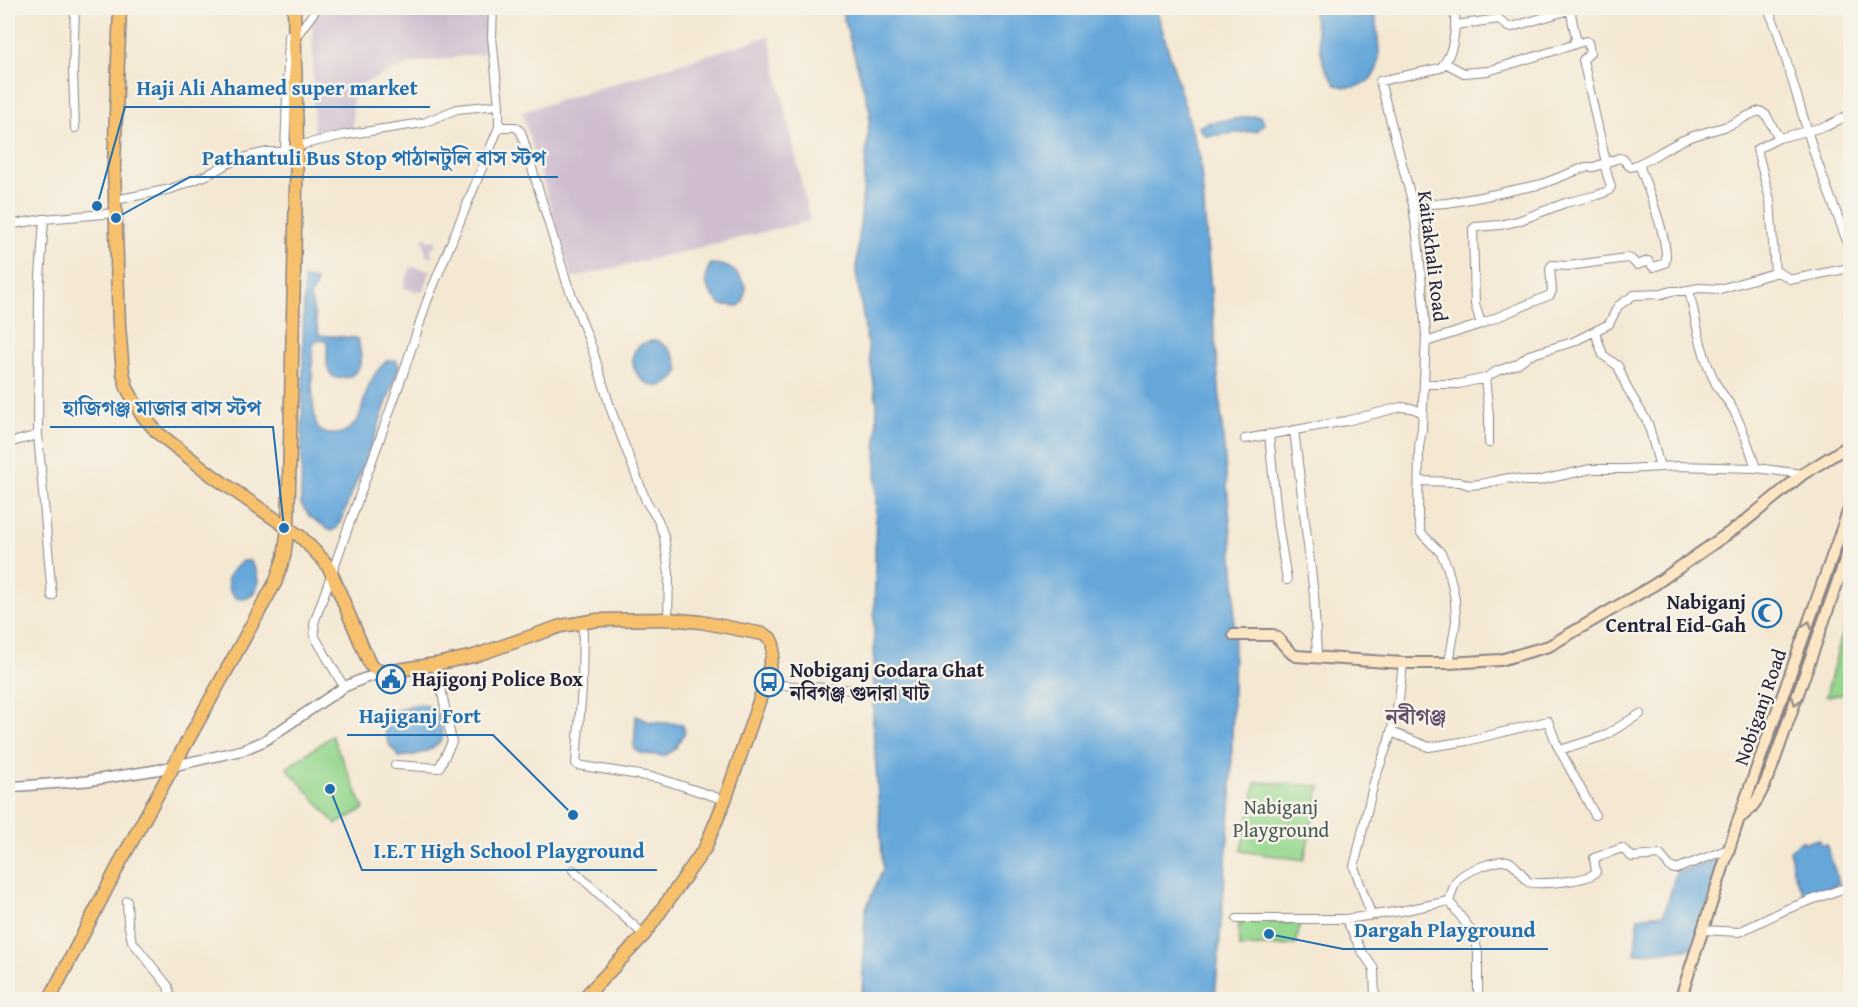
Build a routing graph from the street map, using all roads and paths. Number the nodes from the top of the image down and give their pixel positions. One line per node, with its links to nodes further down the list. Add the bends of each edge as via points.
1 (75, 8): 17 (street)
2 (120, 8): 24 (main road)
3 (289, 8): 20 (street)
4 (294, 8): 11 (main road)
5 (317, 8): 11 (street)
6 (493, 8): 14 (street)
7 (1455, 8): 10 (street)
8 (1573, 8): 10 (street, via 1512,27 1499,19); 12 (street)
9 (1768, 8): 18 (street)
10 (1455, 26): 13 (street)
11 (294, 39): 20 (main road)
12 (1575, 44): 13 (street, via 1488,71 1464,73); 21 (street, via 1588,42 1590,53 1583,60)
13 (1446, 63): 23 (street, Kaitakhali Road, via 1440,68 1380,81)
14 (499, 105): 16 (street); 20 (street, via 458,109 423,123 354,133)
15 (1851, 114): 18 (street)
16 (499, 127): 51 (street, via 427,301); 54 (street, via 516,127 521,132 611,411 664,536 669,574)
17 (75, 128)
18 (1808, 130): 19 (street); 27 (street)
19 (1779, 138): 22 (street, via 1760,111 1686,138); 29 (street, via 1757,149 1770,200)
20 (291, 150): 24 (street, via 250,156); 49 (main road)
21 (1605, 163): 22 (street, via 1623,159 1629,166); 23 (street, via 1586,166 1542,184); 31 (street, via 1611,187 1605,193 1518,221 1473,229 1475,304)
22 (1639, 164): 31 (street, via 1659,223 1665,263 1653,267 1648,261 1637,265 1627,258 1552,265 1550,295)
23 (1413, 206): 33 (street, Kaitakhali Road)
24 (116, 207): 25 (street); 49 (main road, via 119,326 123,373 131,397 158,433)
25 (44, 219): 26 (street); 39 (street)
26 (8, 225)
27 (1851, 249)
28 (1851, 268): 29 (street, via 1794,279)
29 (1776, 272): 30 (street, via 1720,289)
30 (1689, 290): 32 (street, via 1634,295 1618,306 1609,324); 45 (street, via 1700,340 1717,386 1734,413)
31 (1481, 324): 33 (street)
32 (1595, 332): 34 (street, via 1529,355); 44 (street, via 1603,355 1618,366 1648,423)
33 (1426, 342): 35 (street, Kaitakhali Road)
34 (1485, 378): 35 (street, via 1459,384); 42 (street)
35 (1424, 384): 36 (street, Kaitakhali Road)
36 (1422, 412): 37 (street, via 1401,407); 47 (street, Kaitakhali Road)
37 (1294, 430): 38 (street); 57 (street, via 1314,595)
38 (1269, 434): 40 (street); 52 (street)
39 (38, 435): 41 (street); 53 (street)
40 (1245, 439)
41 (8, 443)
42 (1489, 443)
43 (1851, 445): 46 (main road)
44 (1660, 467): 45 (street); 47 (street, via 1591,469 1538,481 1509,478 1469,485)
45 (1756, 468): 46 (street)
46 (1803, 474): 59 (main road, via 1743,523 1654,585 1549,646 1500,660)
47 (1419, 480): 59 (street, Kaitakhali Road, via 1421,533 1441,553 1455,600)
48 (1851, 506): 73 (main road, Nobiganj Road, one-way to 48)
49 (288, 528): 51 (main road, via 301,537); 69 (main road, via 276,580)
50 (1851, 547): 73 (main road, Nobiganj Road, one-way to 73, via 1771,770 1749,812)
51 (331, 572): 61 (main road, via 370,665); 63 (street, via 314,631)
52 (1287, 580)
53 (52, 596)
54 (668, 619): 55 (main road); 62 (main road, via 701,622 770,638 773,653)
55 (583, 621): 60 (main road); 71 (street, via 577,765 658,778)
56 (1234, 634): 57 (main road, via 1273,635 1293,655)
57 (1317, 656): 58 (main road)
58 (1403, 663): 59 (main road); 66 (street)
59 (1449, 663)
60 (436, 664): 61 (main road); 68 (street, via 452,742 439,768)
61 (386, 672): 63 (street)
62 (765, 684): 64 (street); 71 (main road)
63 (344, 687): 69 (street, via 256,746)
64 (855, 690)
65 (1640, 714): 67 (street, via 1604,736)
66 (1391, 732): 67 (street, via 1429,747 1548,721); 79 (street, via 1374,782 1354,867)
67 (1560, 750): 72 (street)
68 (395, 765)
69 (172, 767): 70 (street, via 87,781); 84 (main road)
70 (8, 787)
71 (724, 801): 83 (main road, via 705,848)
72 (1595, 815)
73 (1739, 818): 74 (main road, Nobiganj Road)
74 (1729, 849): 78 (street, via 1676,869 1660,855 1632,857 1622,848 1594,858 1596,872 1592,876 1537,883 1528,882 1511,862 1505,861 1477,867 1461,876); 82 (main road, Nobiganj Road)
75 (573, 870): 83 (street)
76 (1851, 886): 82 (street, via 1787,909 1739,932)
77 (128, 901): 85 (street, via 132,941 168,986)
78 (1449, 901): 79 (street); 88 (street, via 1473,933)
79 (1371, 914): 81 (street)
80 (1237, 919): 81 (street)
81 (1346, 919): 87 (street, via 1374,969)
82 (1704, 930): 89 (main road, Nobiganj Road)
83 (644, 935): 86 (main road)
84 (49, 999)
85 (171, 999)
86 (582, 999)
87 (1375, 999)
88 (1480, 999)
89 (1680, 999)

